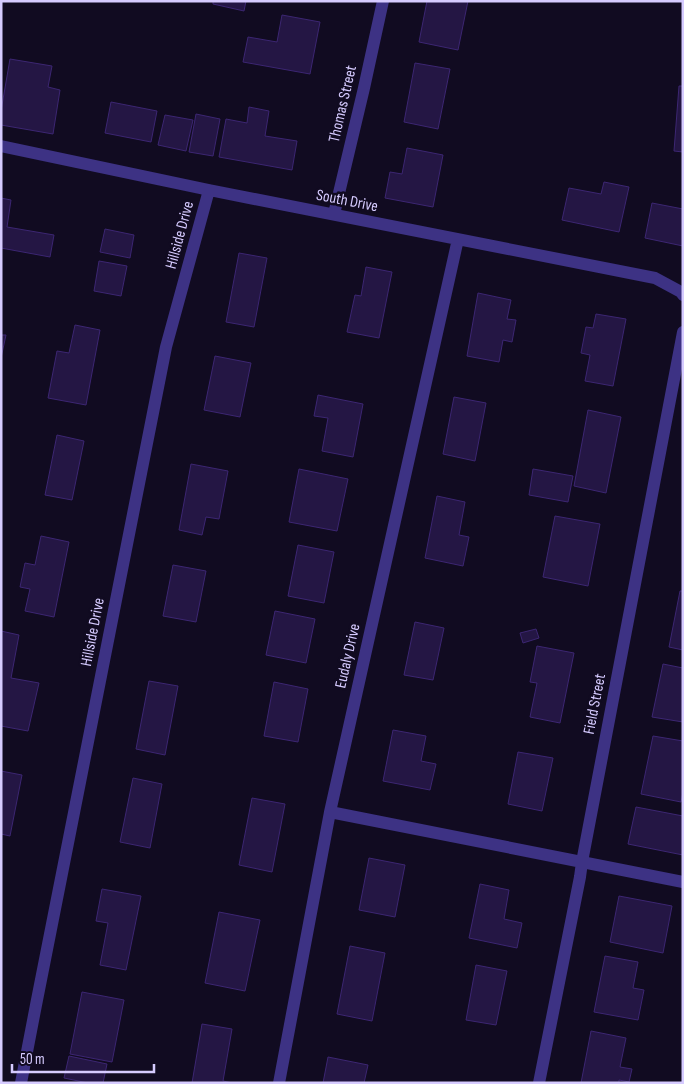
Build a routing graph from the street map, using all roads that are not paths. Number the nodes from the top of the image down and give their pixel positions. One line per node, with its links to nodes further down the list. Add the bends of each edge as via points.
1 (383, 1): 4 (street, Thomas Street)
2 (1, 146): 3 (street, South Drive)
3 (209, 190): 4 (street, South Drive); 11 (street, Hillside Drive, via 166,347)
4 (334, 214): 5 (street, South Drive)
5 (458, 239): 6 (street, South Drive, via 656,278); 8 (street, Eudaly Drive)
6 (683, 295)
7 (683, 332): 9 (street, Field Street)
8 (330, 812): 9 (street); 12 (street, Eudaly Drive)
9 (582, 862): 10 (street); 13 (street, Field Street)
10 (683, 882)
11 (22, 1083)
12 (279, 1083)
13 (539, 1083)

